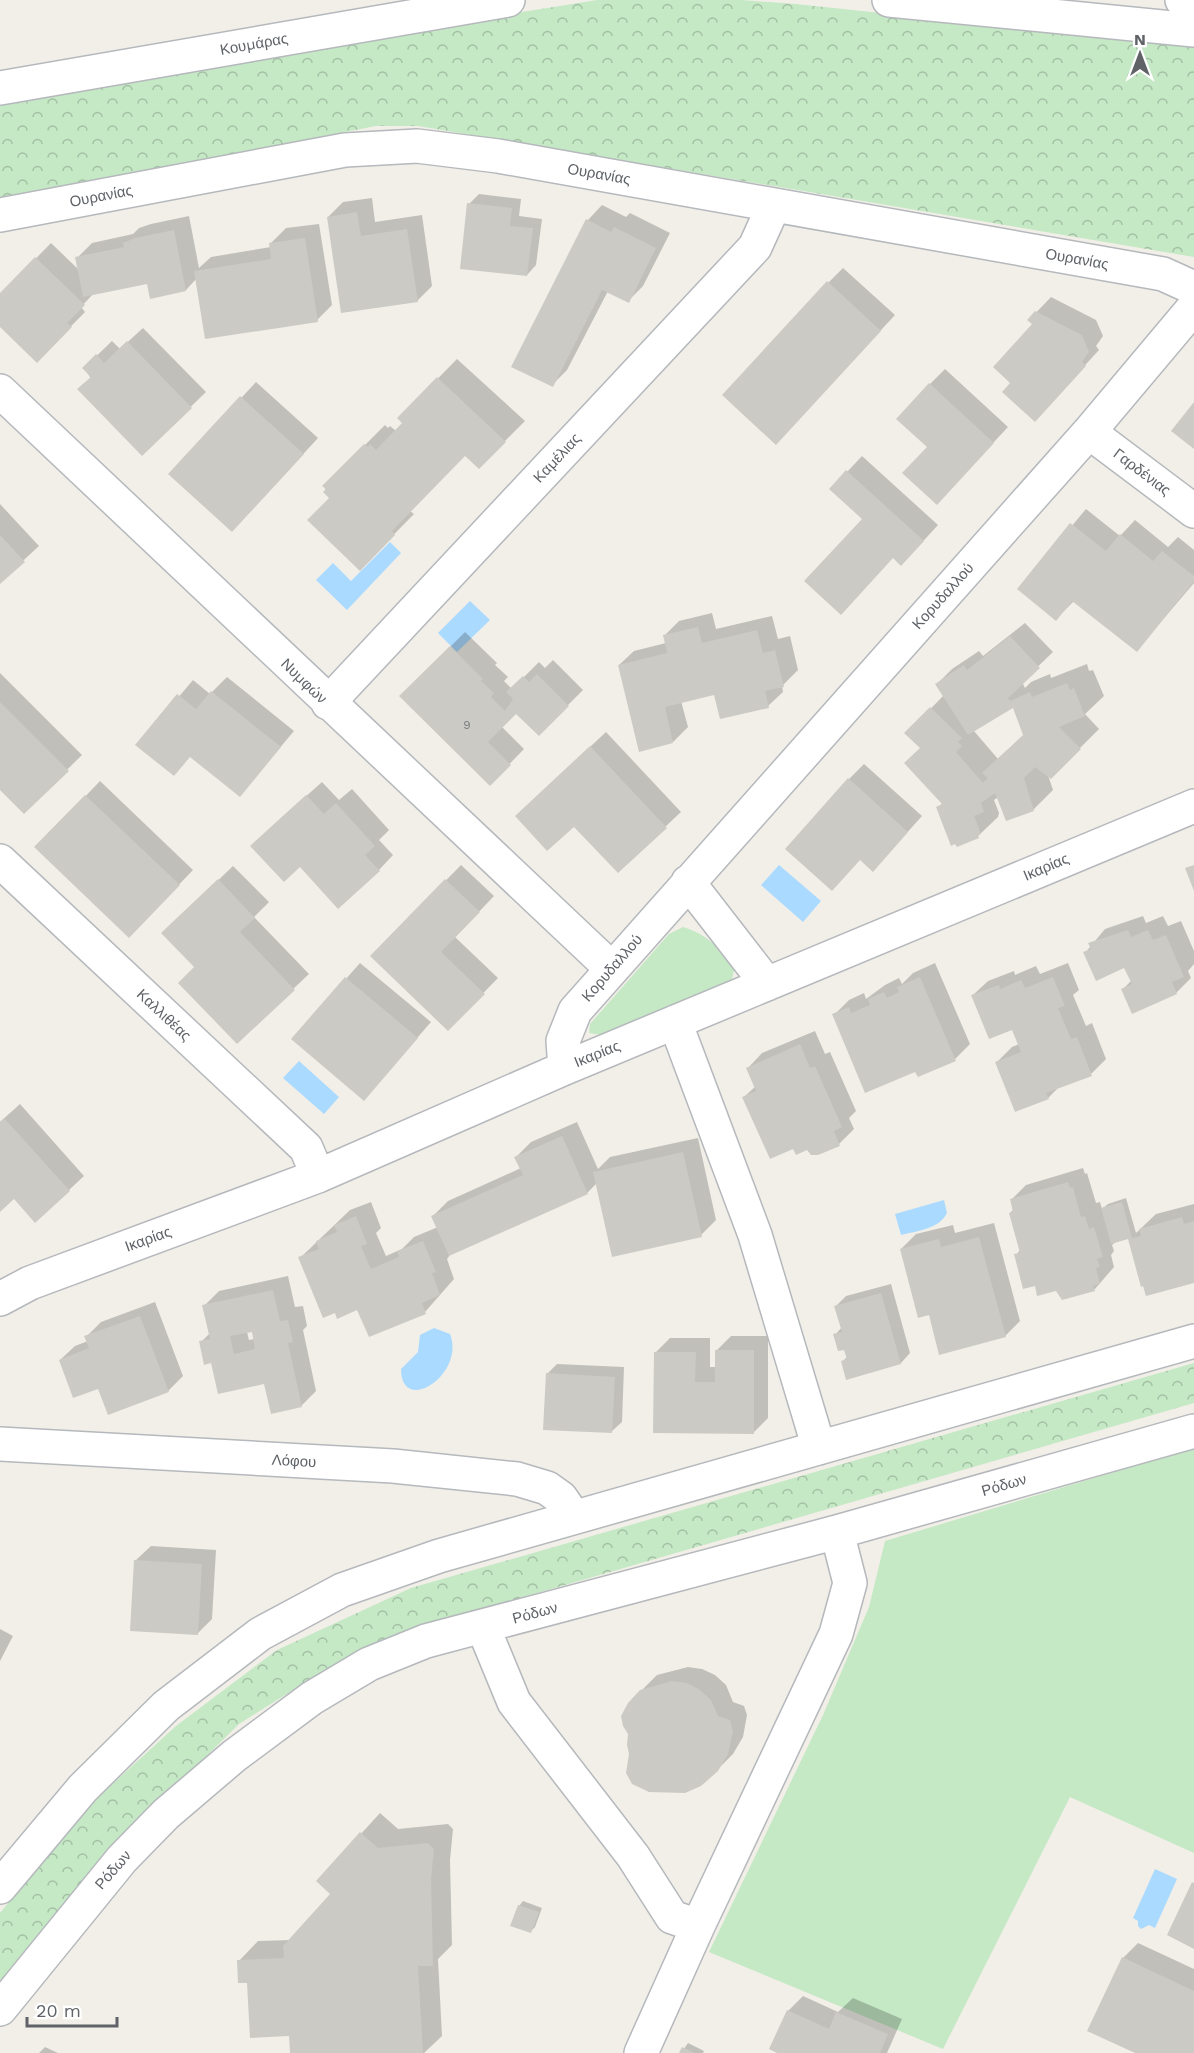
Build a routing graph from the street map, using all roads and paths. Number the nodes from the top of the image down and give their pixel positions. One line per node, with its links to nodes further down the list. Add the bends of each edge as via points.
1 (508, 0): 6 (street, Κουμάρας)
2 (889, 0): 5 (street)
3 (1182, 0): 4 (street)
4 (1194, 12)
5 (1194, 30)
6 (0, 88)
7 (774, 205): 8 (street, Ουρανίας, via 498,156 417,146 345,150); 9 (street, Ουρανίας, via 1163,274); 14 (street, Καμέλιας, via 754,247)
8 (0, 215)
9 (1194, 288)
10 (1194, 307): 12 (street, Κορυδαλλού)
11 (0, 391): 14 (street, Νυμφών)
12 (1089, 432): 13 (street, Γαρδένιας); 17 (street, Κορυδαλλού)
13 (1194, 511)
14 (328, 703): 18 (street, Νυμφών)
15 (1194, 806): 19 (street, Ικαρίας)
16 (0, 861): 22 (street, Καλλιθέας, via 306,1148)
17 (688, 882): 18 (street, Κορυδαλλού); 19 (street)
18 (611, 968): 21 (street, Κορυδαλλού, via 575,1011 563,1041)
19 (767, 984): 20 (street, Ικαρίας)
20 (675, 1022): 21 (street, Ικαρίας); 27 (street, via 755,1235)
21 (565, 1068): 22 (street, Ικαρίας)
22 (318, 1176): 23 (street, Ικαρίας, via 30,1283)
23 (0, 1299)
24 (1194, 1341): 27 (street)
25 (1194, 1431): 29 (street, Ρόδων)
26 (0, 1444): 28 (street, Λόφου, via 393,1466 517,1479 547,1488 561,1498)
27 (819, 1448): 28 (street)
28 (574, 1516): 31 (street, via 342,1590 260,1634 158,1714 82,1788)
29 (837, 1532): 30 (street, Ρόδων); 32 (street, via 850,1583 836,1634)
30 (483, 1627): 32 (street, via 514,1702 633,1856 672,1917); 33 (street, Ρόδων, via 426,1641 369,1664 312,1698 234,1756 166,1814 122,1859)
31 (0, 1887)
32 (698, 1926): 34 (street)
33 (0, 2009)
34 (641, 2053)

